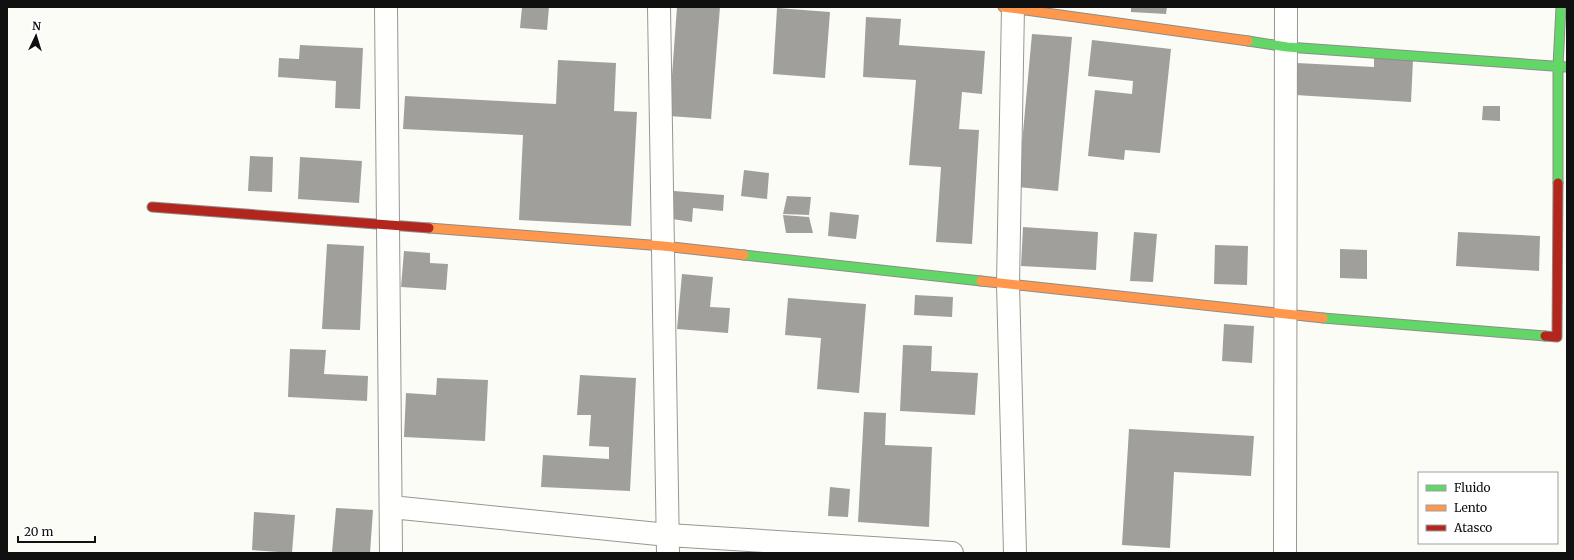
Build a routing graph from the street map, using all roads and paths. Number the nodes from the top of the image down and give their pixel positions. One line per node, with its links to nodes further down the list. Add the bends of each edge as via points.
1 (386, 7): 9 (street)
2 (659, 7): 10 (street)
3 (1010, 7): 6 (street); 11 (street)
4 (1286, 7): 6 (street)
5 (1560, 7): 7 (street)
6 (1287, 47): 7 (street); 12 (street)
7 (1563, 67): 13 (street)
8 (152, 207): 9 (street)
9 (388, 225): 10 (street); 14 (street)
10 (664, 246): 11 (street); 15 (street)
11 (1008, 284): 12 (street); 18 (street)
12 (1286, 315): 13 (street); 19 (street)
13 (1562, 337)
14 (391, 507): 15 (street); 16 (street)
15 (668, 544): 17 (street)
16 (391, 553)
17 (952, 553)
18 (1015, 553)
19 (1285, 553)

